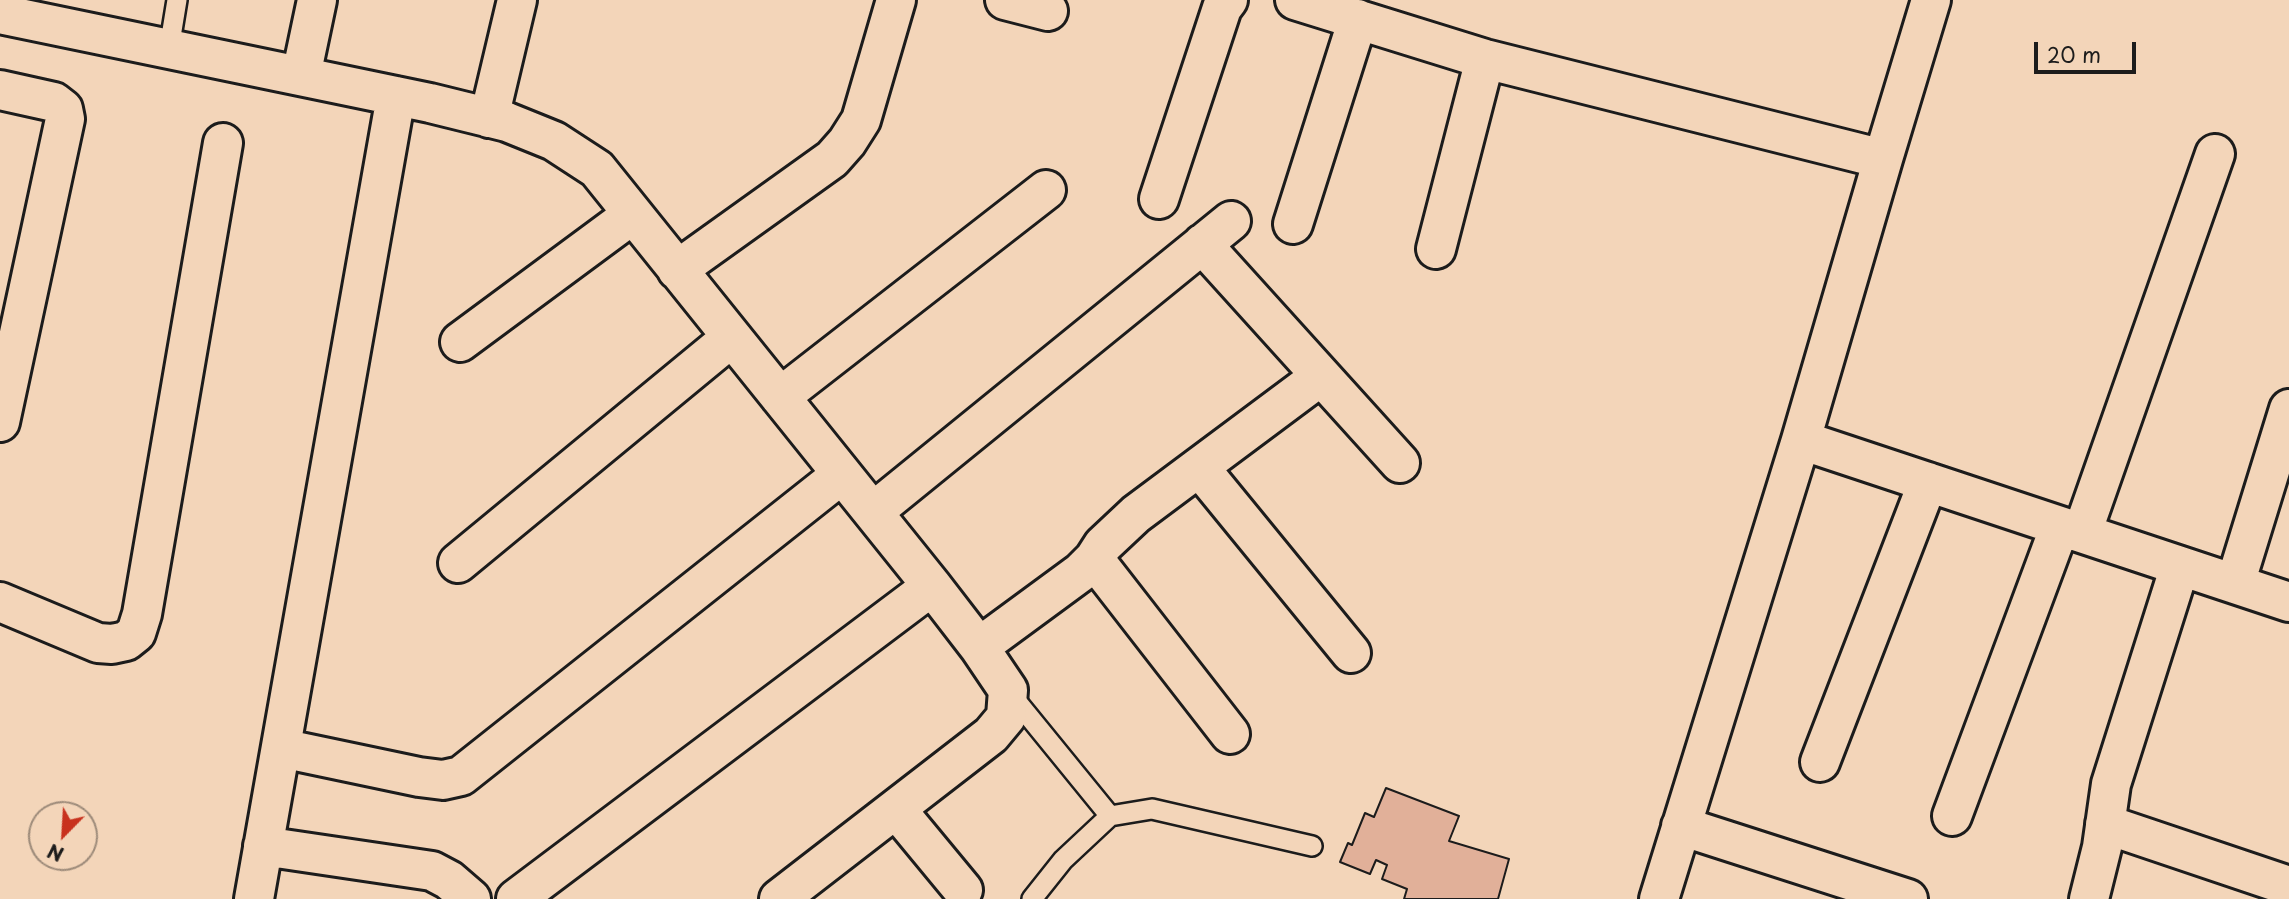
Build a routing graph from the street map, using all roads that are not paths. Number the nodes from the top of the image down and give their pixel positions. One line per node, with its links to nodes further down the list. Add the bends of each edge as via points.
1 (177, 0): 13 (lane)
2 (317, 0): 15 (street)
3 (517, 0): 18 (street)
4 (896, 0): 29 (street, via 861,120 847,142 832,159)
5 (1005, 0): 9 (street)
6 (1228, 0): 23 (street)
7 (1295, 0): 12 (street)
8 (1931, 0): 21 (street)
9 (1048, 10)
10 (46, 12): 11 (street); 13 (street)
11 (0, 14)
12 (1358, 19): 14 (street); 26 (street)
13 (169, 49): 15 (street)
14 (1485, 60): 21 (street); 28 (street)
15 (301, 76): 17 (street)
16 (0, 90): 35 (street, via 54,102 63,109 65,120)
17 (396, 96): 18 (street); 54 (street)
18 (489, 118): 24 (street, via 554,141 597,169)
19 (223, 143): 49 (street, via 136,633 126,641 97,643)
20 (2215, 154): 42 (street)
21 (1883, 159): 36 (street)
22 (1046, 190): 33 (street)
23 (1159, 199)
24 (634, 215): 29 (street); 31 (street)
25 (1231, 221): 27 (street)
26 (1293, 224)
27 (1202, 244): 32 (street); 41 (street)
28 (1436, 249)
29 (677, 270): 30 (street)
30 (732, 337): 33 (street); 44 (street)
31 (460, 342)
32 (1321, 376): 37 (street); 38 (street)
33 (780, 397): 39 (street)
34 (2288, 414): 46 (street)
35 (0, 422)
36 (1801, 440): 40 (street); 60 (street)
37 (1400, 463)
38 (1199, 467): 43 (street, via 1136,514 1102,545); 51 (street)
39 (842, 474): 41 (street); 54 (street, via 461,776 443,780 419,777)
40 (1928, 482): 42 (street); 55 (street)
41 (873, 512): 47 (street)
42 (2071, 530): 45 (street); 58 (street)
43 (1094, 559): 50 (street); 53 (street)
44 (458, 562)
45 (2180, 566): 46 (street); 59 (street, via 2111,784)
46 (2235, 584): 48 (street)
47 (932, 586): 50 (street); 67 (street)
48 (2289, 602)
49 (0, 603)
50 (979, 647): 52 (street)
51 (1351, 653)
52 (1008, 690): 56 (street, via 1006,717 991,735); 57 (lane)
53 (1230, 734)
54 (281, 748): 61 (street)
55 (1820, 762)
56 (895, 809): 64 (street); 68 (street)
57 (1110, 816): 62 (lane, via 1152,809); 69 (lane, via 1063,860)
58 (1952, 816)
59 (2105, 824): 63 (street); 72 (street)
60 (1681, 826): 70 (street); 71 (street)
61 (264, 846): 65 (street); 66 (street, via 432,870)
62 (1312, 846)
63 (2289, 886)
64 (963, 890)
65 (254, 899)
66 (471, 899)
67 (516, 899)
68 (779, 899)
69 (1032, 899)
70 (1659, 899)
71 (1908, 899)
72 (2090, 899)

